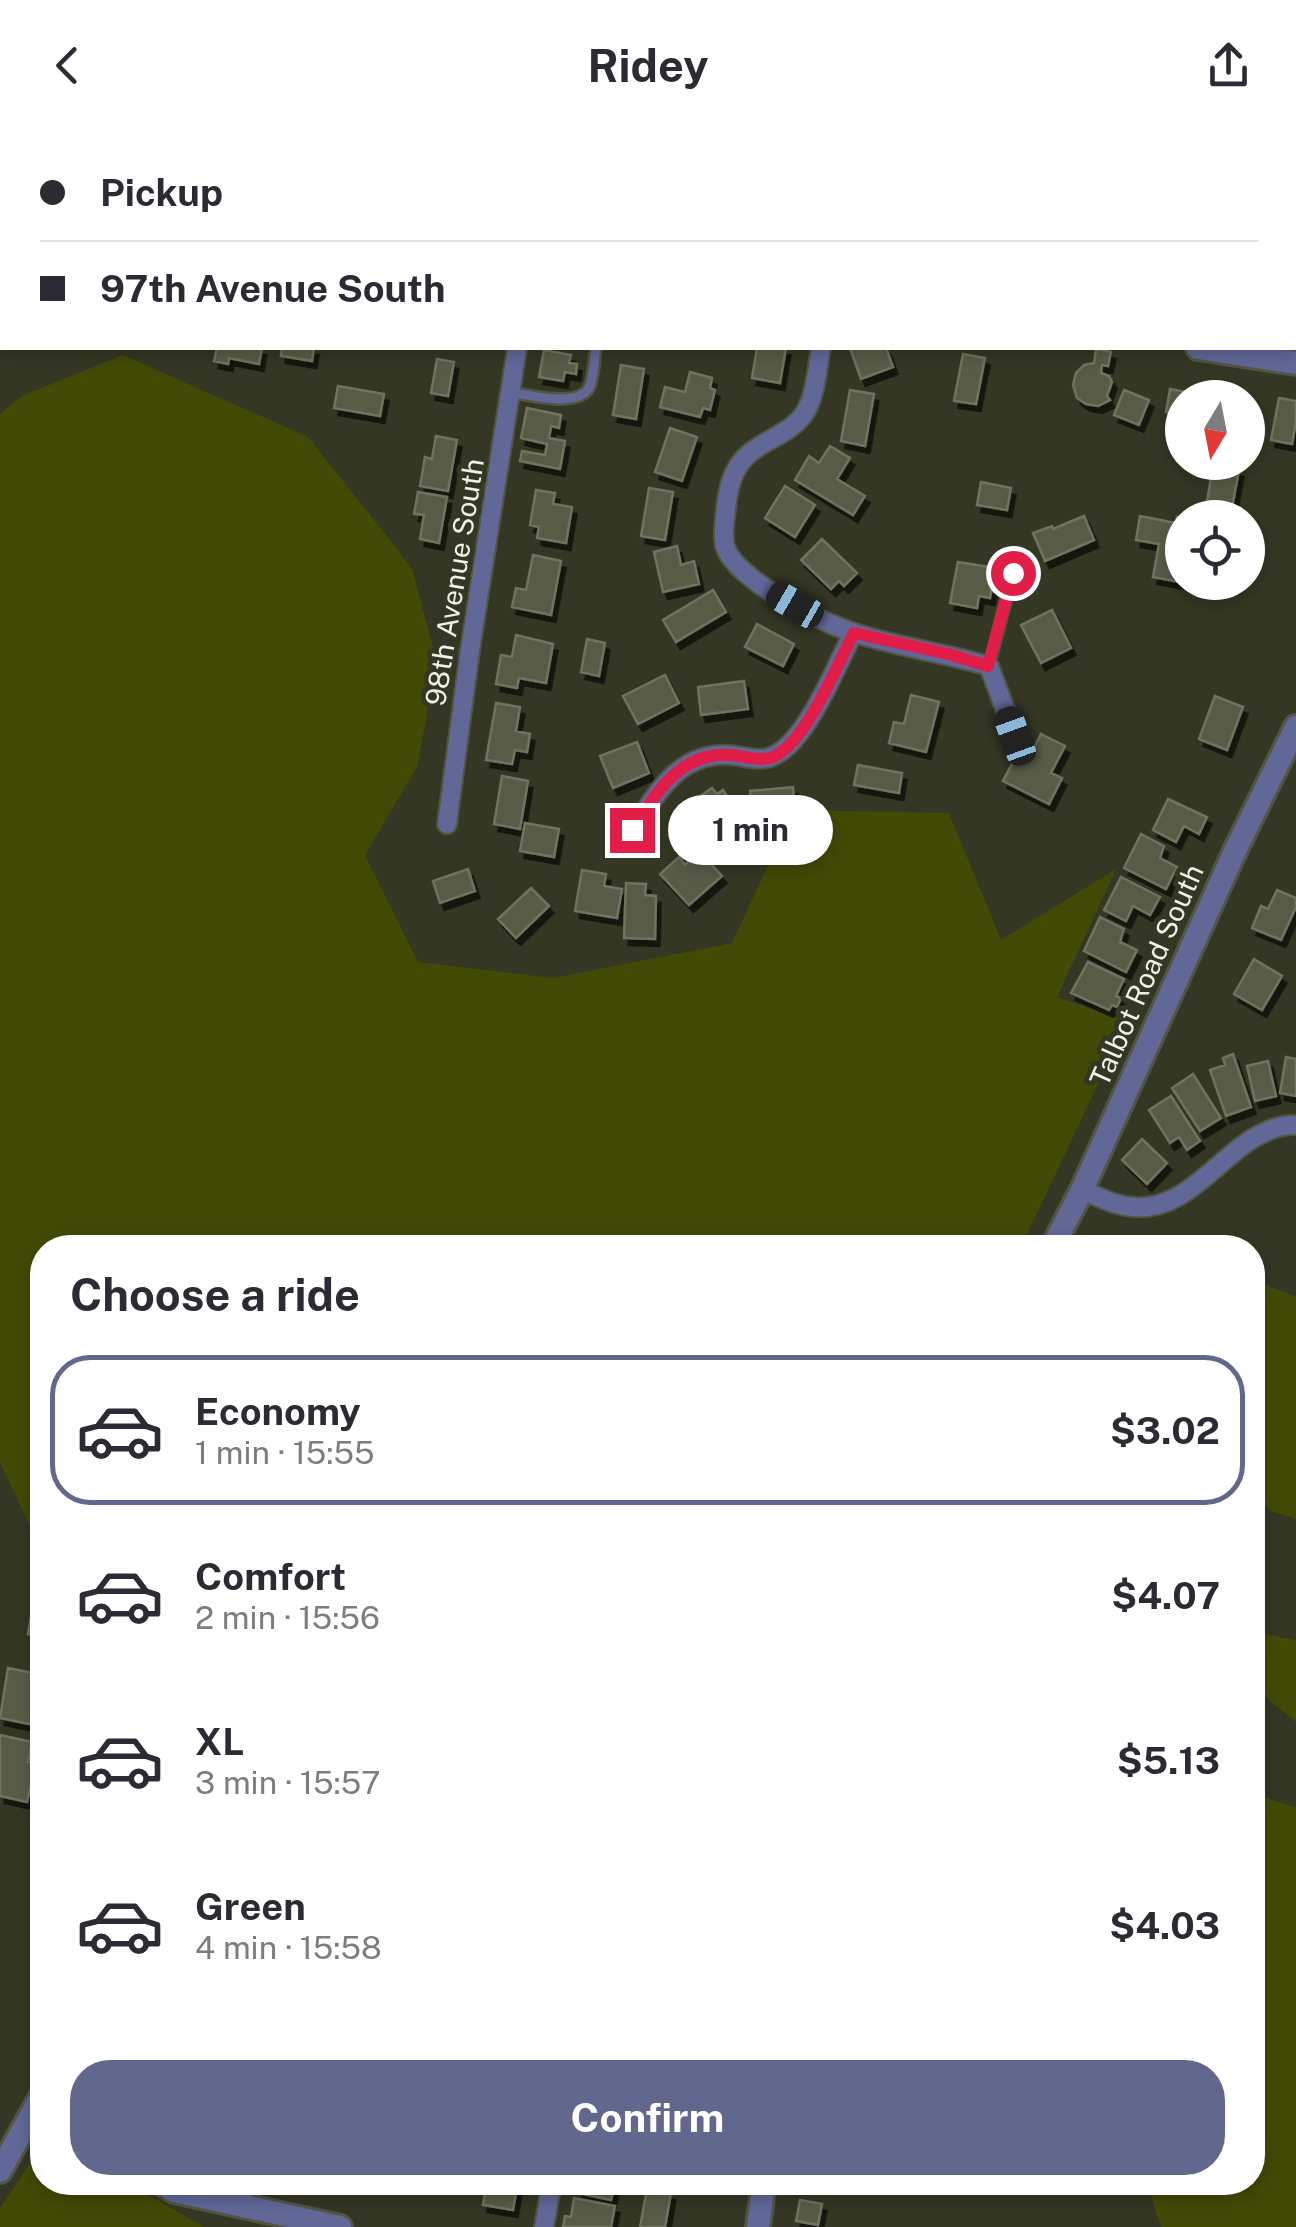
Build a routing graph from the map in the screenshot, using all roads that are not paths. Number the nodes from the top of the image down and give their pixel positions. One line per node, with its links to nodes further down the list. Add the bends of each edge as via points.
1 (517, 350): 6 (street, 98th Avenue South)
2 (596, 350): 6 (lane, via 590,386 573,399)
3 (821, 350): 8 (street, via 805,412 749,451 736,469 724,534 734,564 751,580)
4 (1211, 350): 5 (street)
5 (1296, 363)
6 (510, 392): 12 (street, 98th Avenue South)
7 (1024, 559): 9 (lane, via 1013,573)
8 (854, 633): 9 (street); 13 (street, via 792,742 774,756 711,755 683,768 660,787)
9 (988, 666): 11 (street)
10 (1296, 727): 15 (street, Talbot Road South)
11 (1015, 736)
12 (447, 824)
13 (632, 830)
14 (1296, 1125): 15 (street, via 1260,1134 1170,1202 1134,1208)
15 (1082, 1190): 16 (street, Talbot Road South)
16 (1059, 1235)
17 (30, 2117): 18 (street)
18 (0, 2171)
19 (191, 2195): 23 (street)
20 (243, 2195): 23 (street)
21 (550, 2195): 25 (street)
22 (762, 2195): 26 (street)
23 (242, 2207): 24 (street)
24 (340, 2227)
25 (544, 2227)
26 (758, 2227)

